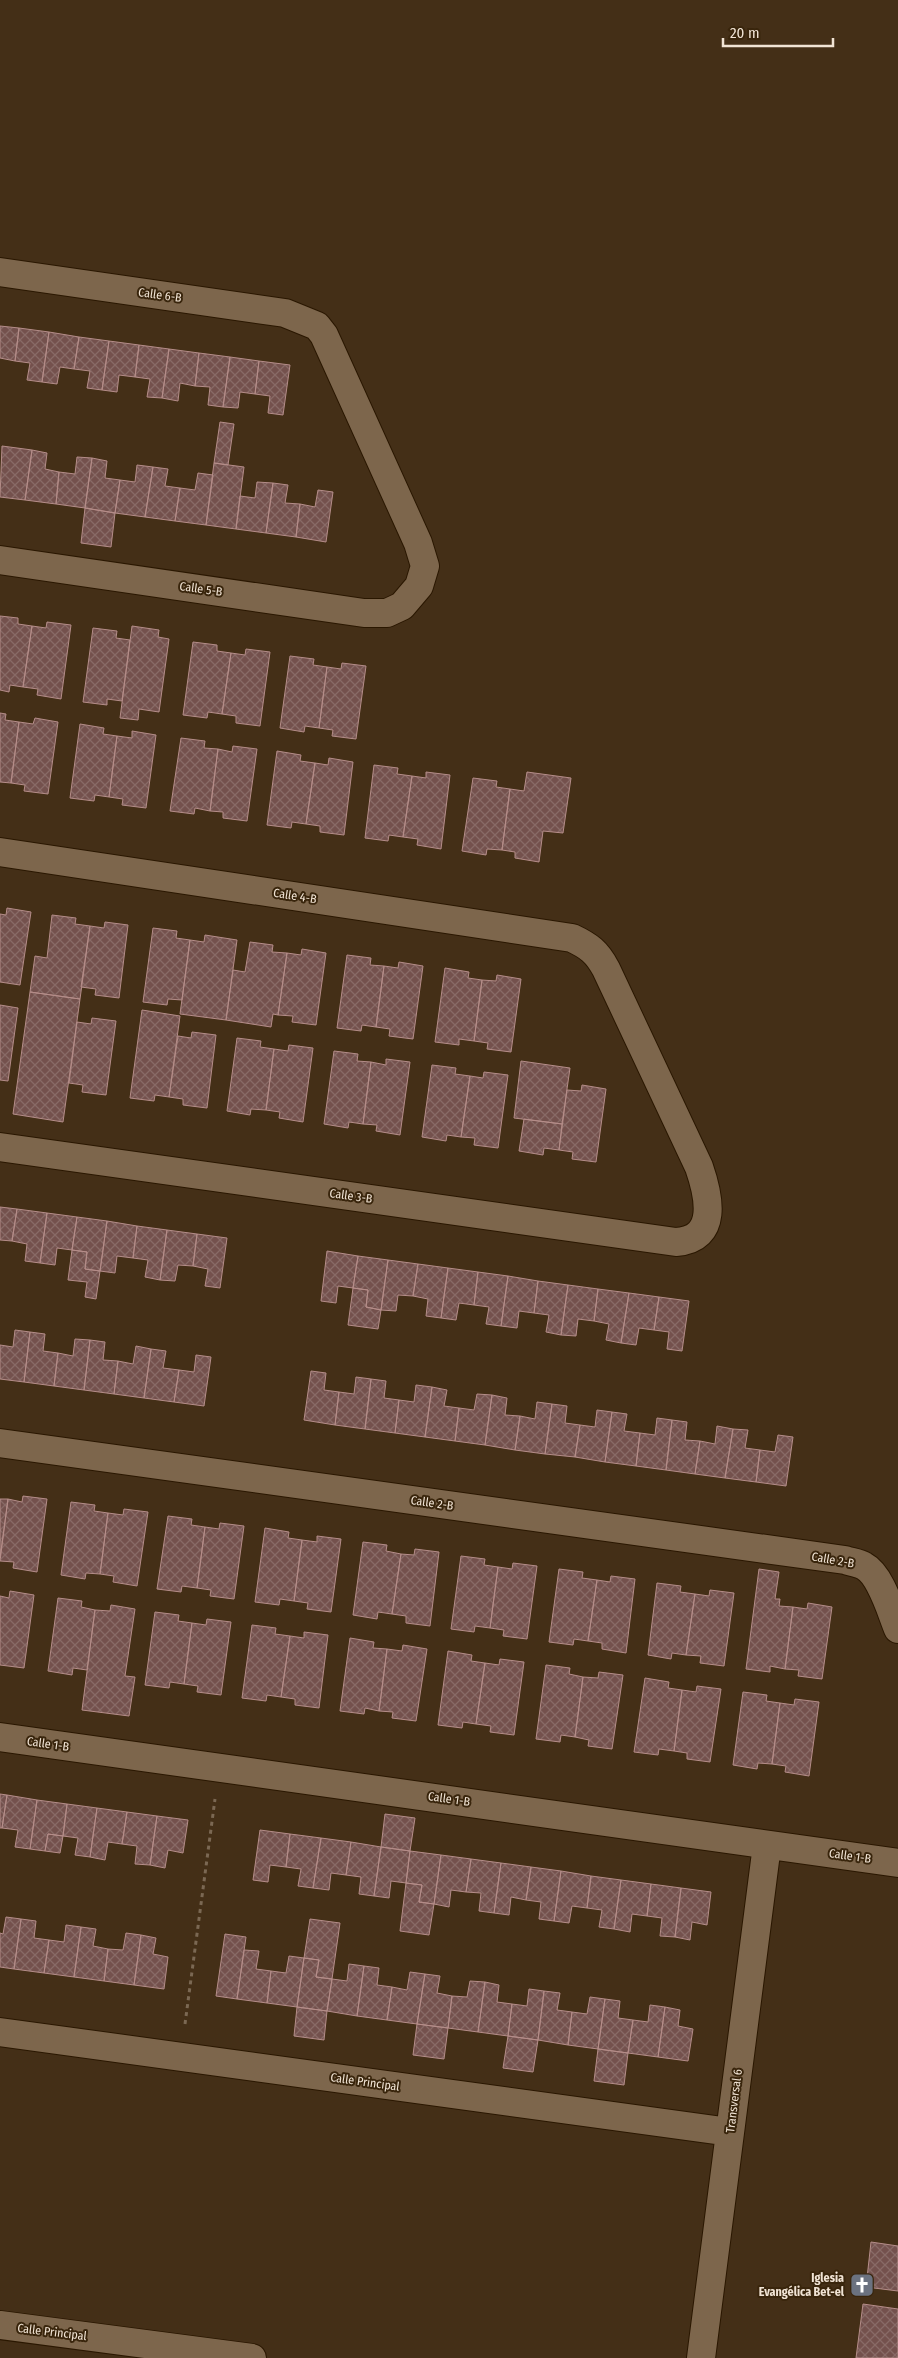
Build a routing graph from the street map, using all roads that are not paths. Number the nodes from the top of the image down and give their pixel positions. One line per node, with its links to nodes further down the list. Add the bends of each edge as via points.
1 (0, 272): 3 (street, Calle 6-B, via 285,313 317,326 324,335 423,556 424,575)
2 (0, 560): 3 (street, Calle 5-B, via 364,613 387,613)
3 (402, 606)
4 (0, 852): 6 (street, Calle 4-B, via 572,938 589,946 606,969 700,1167 708,1204 705,1226)
5 (0, 1147): 6 (street, Calle 3-B, via 676,1242 690,1241)
6 (700, 1234)
7 (0, 1443): 8 (street, Calle 2-B, via 845,1560 864,1566 878,1581)
8 (898, 1629)
9 (0, 1737): 10 (street, Calle 1-B)
10 (767, 1845): 11 (street, Calle 1-B); 13 (street, Transversal 6)
11 (898, 1863)
12 (0, 2032): 13 (street, Calle Principal)
13 (730, 2132): 16 (street, Transversal 6)
14 (0, 2325): 15 (street, Calle Principal)
15 (252, 2358)
16 (701, 2358)

